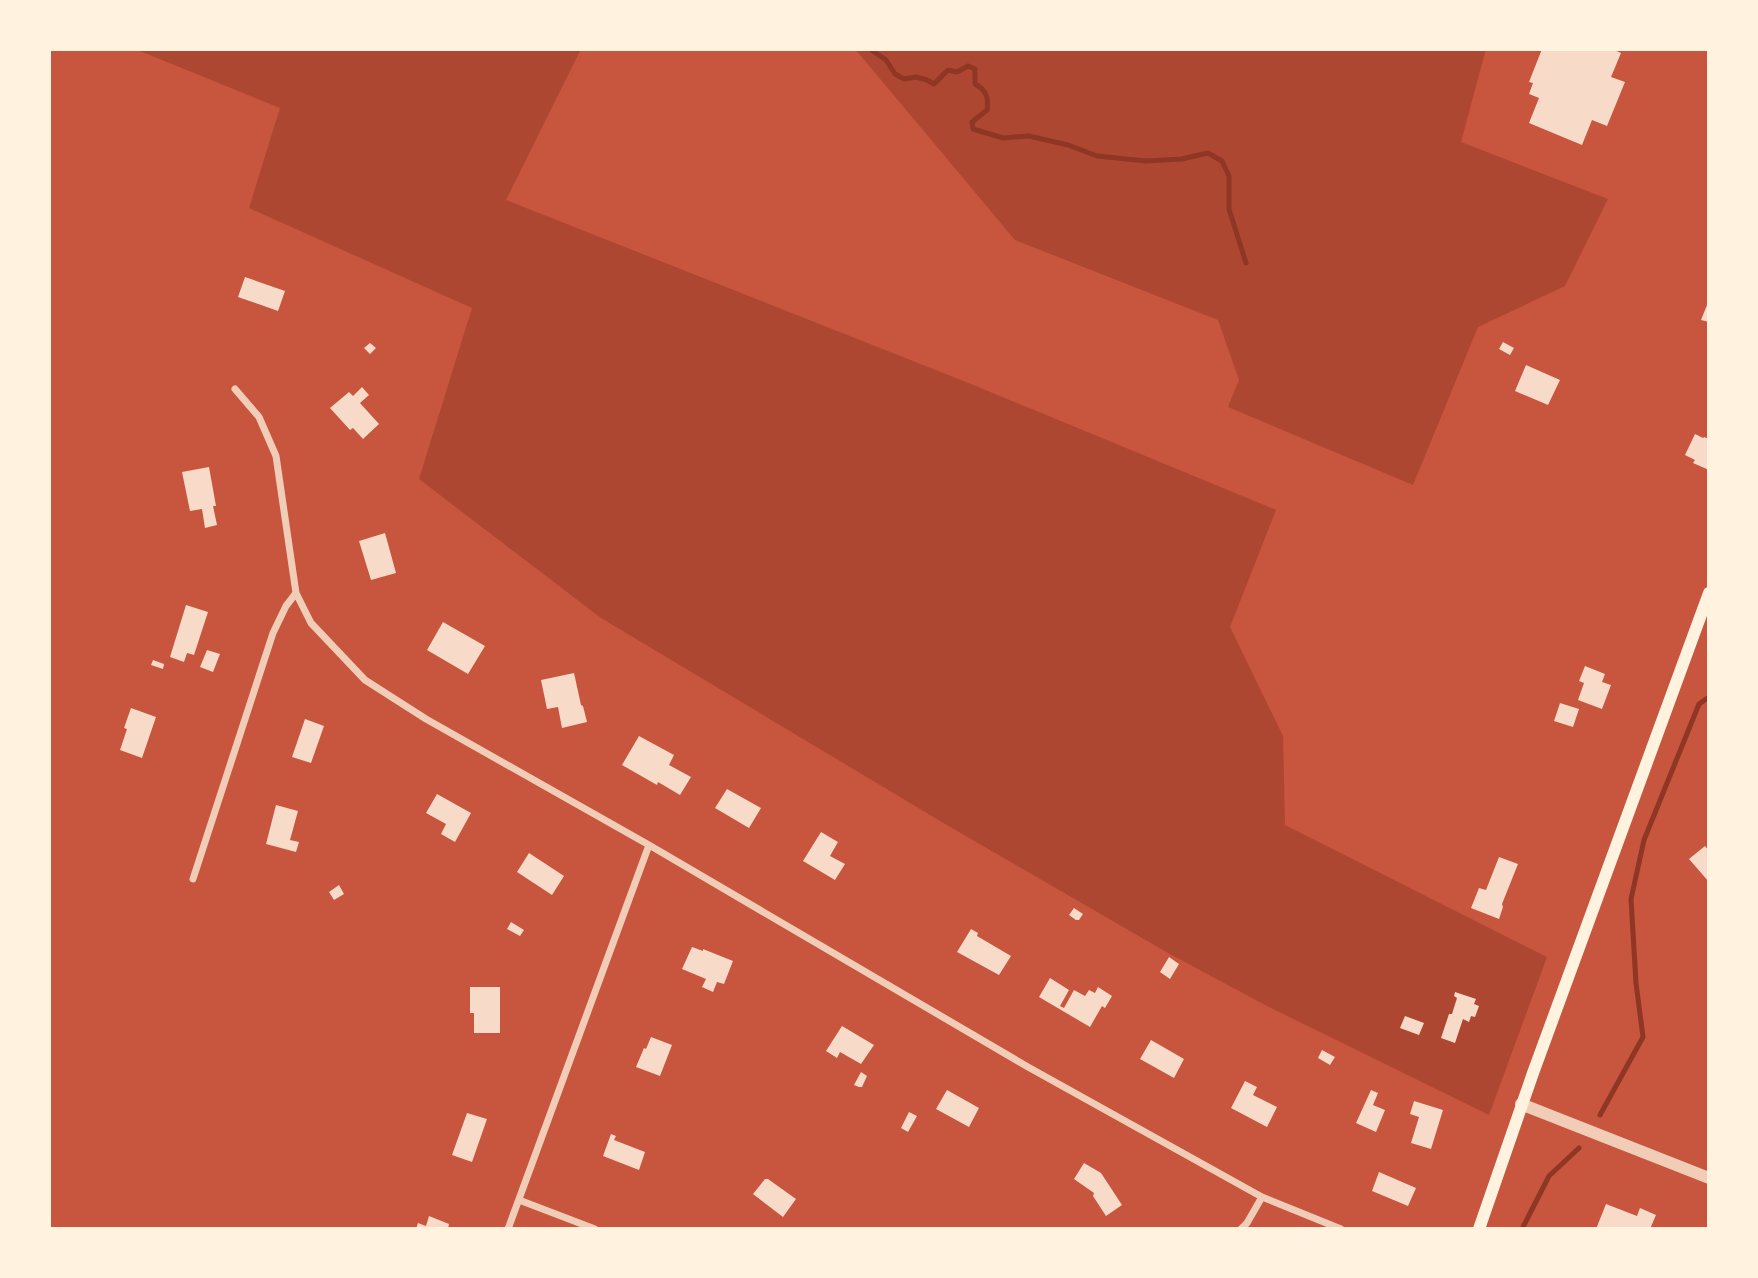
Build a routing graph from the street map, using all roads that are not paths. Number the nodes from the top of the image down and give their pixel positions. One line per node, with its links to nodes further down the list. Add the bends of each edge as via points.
1 (235, 389): 2 (street, via 259,418 276,456)
2 (296, 593): 4 (street, via 311,623 365,680); 5 (street, via 273,633)
3 (1709, 593): 6 (main road)
4 (649, 845): 8 (street, via 1028,1067); 9 (street)
5 (193, 879)
6 (1521, 1104): 7 (street); 14 (main road)
7 (1709, 1178)
8 (1262, 1197): 12 (street); 13 (street)
9 (519, 1200): 10 (street); 11 (street)
10 (508, 1229)
11 (595, 1229)
12 (1241, 1229)
13 (1341, 1229)
14 (1479, 1229)

